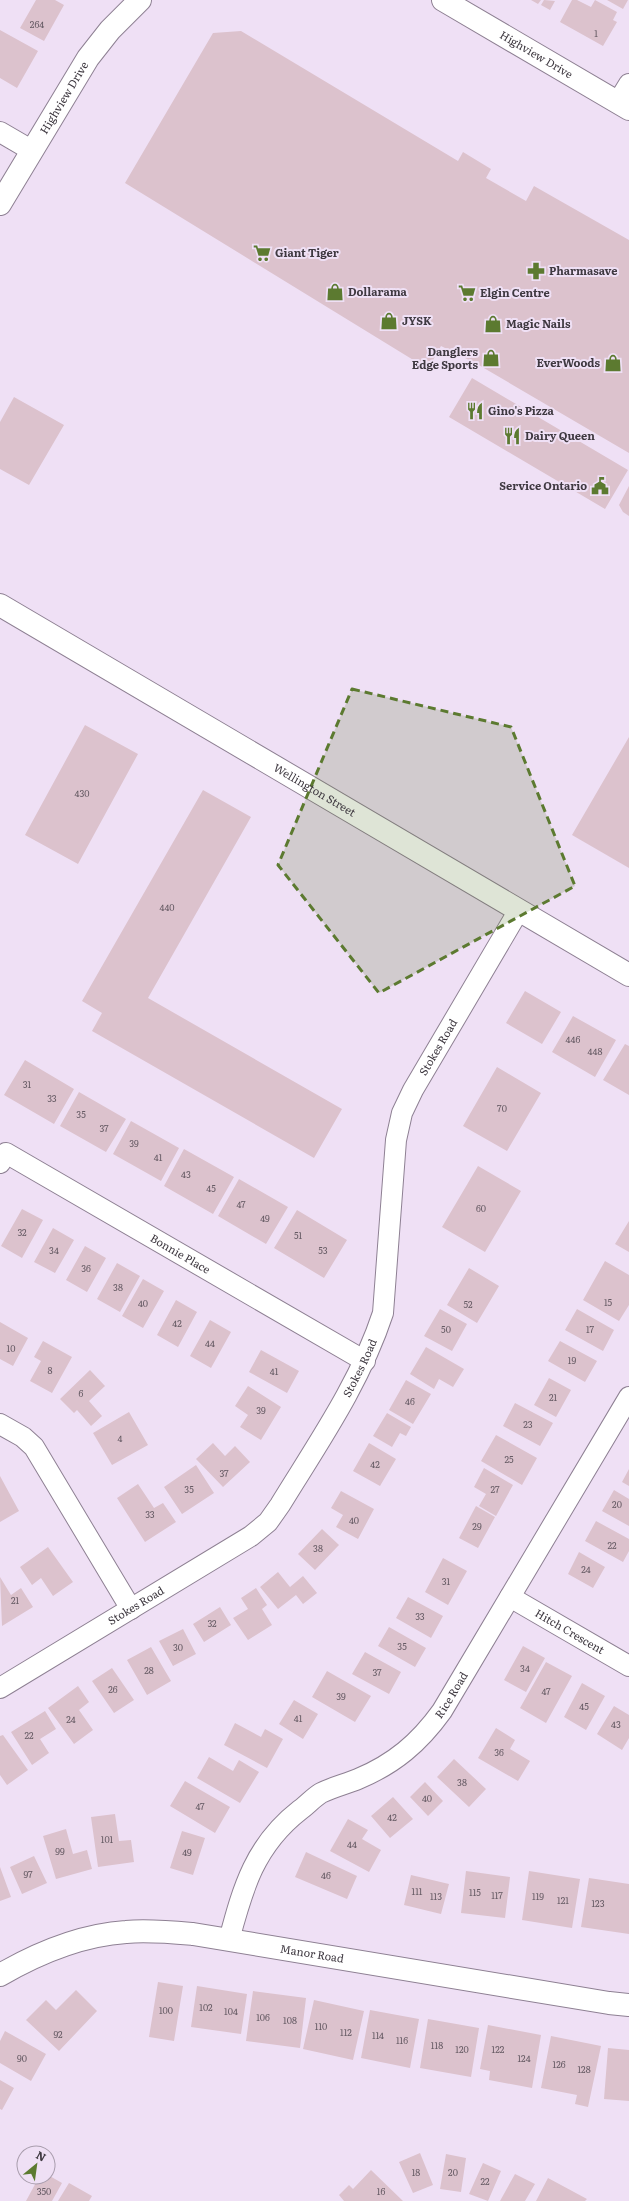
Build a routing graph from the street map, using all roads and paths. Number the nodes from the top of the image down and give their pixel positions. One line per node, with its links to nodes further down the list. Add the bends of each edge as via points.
1 (140, 0): 5 (street, Highview Drive, via 110,30 88,58)
2 (443, 0): 3 (street, Highview Drive)
3 (625, 99)
4 (0, 132): 5 (street)
5 (31, 150): 6 (street, Highview Drive)
6 (0, 204)
7 (0, 605): 8 (street, Wellington Street)
8 (519, 910): 9 (street, Wellington Street); 11 (street, Stokes Road, via 402,1113 396,1140 383,1313)
9 (629, 975)
10 (0, 1162): 11 (street, Bonnie Place, via 6,1153)
11 (365, 1361): 15 (street, Stokes Road, via 268,1522 251,1536)
12 (629, 1396): 14 (street, Rice Road)
13 (0, 1424): 15 (street, via 23,1437 34,1447)
14 (510, 1597): 16 (street, Hitch Crescent); 18 (street, Rice Road, via 442,1712 425,1734 382,1768 321,1793 272,1835 248,1877)
15 (131, 1609): 17 (street, Stokes Road)
16 (629, 1666)
17 (0, 1688)
18 (229, 1940): 19 (street, Manor Road, via 193,1934 125,1932 60,1946); 20 (street, Manor Road)
19 (0, 1975)
20 (629, 2005)

